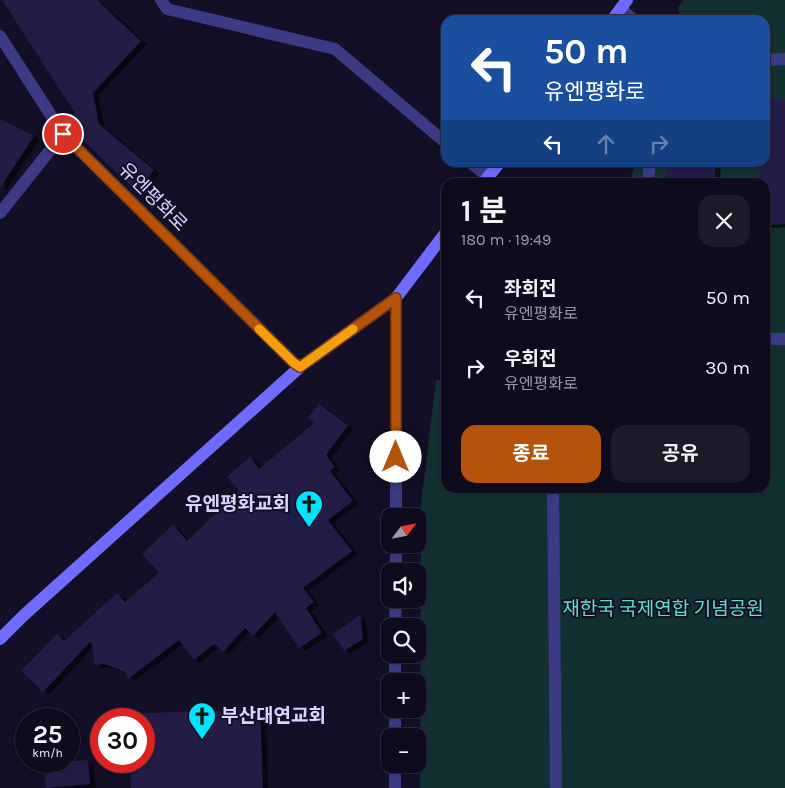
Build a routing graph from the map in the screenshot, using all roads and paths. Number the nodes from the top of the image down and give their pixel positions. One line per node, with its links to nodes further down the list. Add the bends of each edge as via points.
1 (161, 0): 9 (street, via 167,9 335,49)
2 (624, 4): 3 (main road); 4 (street)
3 (616, 15)
4 (631, 15)
5 (0, 36): 8 (street, 유엔평화로)
6 (785, 59): 7 (street)
7 (770, 60)
8 (63, 134): 14 (street); 19 (street, 유엔평화로)
9 (441, 139)
10 (474, 167): 12 (street)
11 (496, 167): 13 (main road)
12 (484, 178)
13 (488, 178)
14 (0, 213)
15 (441, 239): 16 (main road)
16 (396, 298): 19 (main road); 21 (street)
17 (770, 338): 18 (street)
18 (785, 339)
19 (300, 367): 22 (main road)
20 (553, 493): 25 (street)
21 (396, 508)
22 (0, 639)
23 (396, 773): 24 (street)
24 (396, 788)
25 (556, 788)

